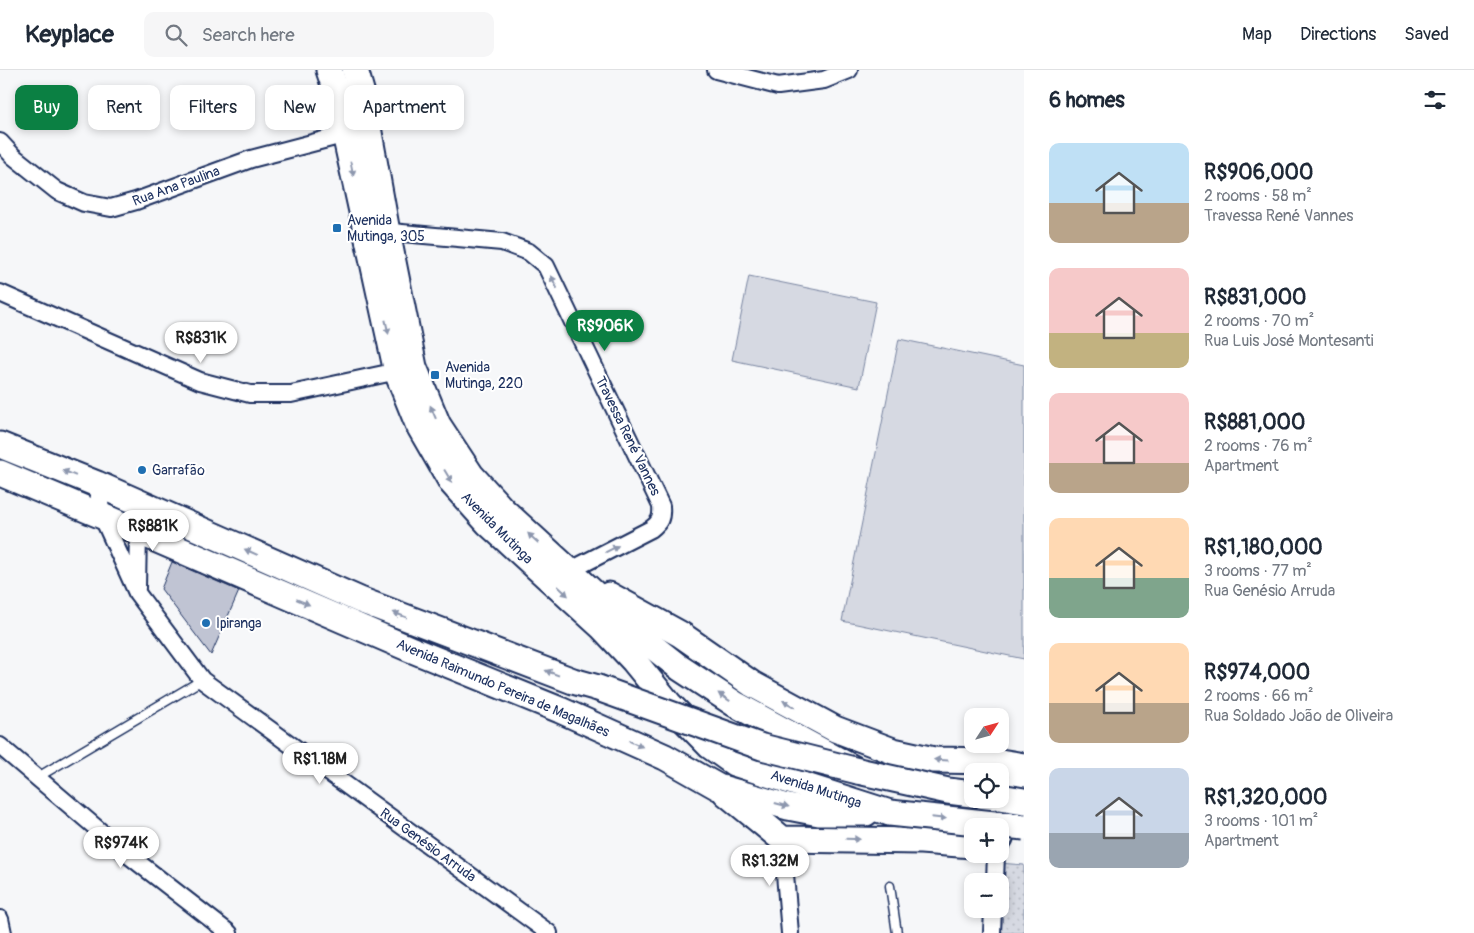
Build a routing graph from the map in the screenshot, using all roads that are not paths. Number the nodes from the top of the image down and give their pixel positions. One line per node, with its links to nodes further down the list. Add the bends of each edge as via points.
1 (329, 70): 8 (main road, Avenida Mutinga)
2 (355, 70): 5 (main road, Avenida Mutinga)
3 (716, 70): 4 (street, via 778,86 824,80)
4 (849, 70)
5 (359, 85)
6 (358, 130): 8 (street, Rua Ana Paulina)
7 (368, 130): 10 (main road, Avenida Mutinga)
8 (344, 134): 9 (street, Rua Ana Paulina, via 251,159 111,208 84,204 57,191 12,156); 10 (main road, Avenida Mutinga, one-way to 10)
9 (0, 142)
10 (376, 230): 12 (main road, Avenida Mutinga); 19 (street, Travessa René Vannes, one-way to 10, via 651,530 660,522 662,514 546,266 529,252 502,242)
11 (0, 293): 12 (street, via 200,381 250,394 291,394)
12 (405, 370): 19 (main road, Avenida Mutinga, one-way to 12, via 503,510 471,475); 30 (main road, Avenida Mutinga, one-way to 30, via 418,424 452,483 488,523 602,627 710,746 734,762)
13 (0, 445): 15 (main road, Avenida Raimundo Pereira de Magalhães, one-way to 13)
14 (0, 473): 17 (main road, Avenida Raimundo Pereira de Magalhães)
15 (97, 484): 16 (main road, Avenida Raimundo Pereira de Magalhães); 17 (street, Rua Genésio Arruda)
16 (148, 506): 18 (street); 24 (main road, Avenida Raimundo Pereira de Magalhães, one-way to 16, bridge, via 762,748 598,688 573,682 360,600)
17 (102, 516): 18 (main road, Avenida Raimundo Pereira de Magalhães); 20 (street, Rua Genésio Arruda)
18 (138, 531): 20 (street); 26 (main road, Avenida Raimundo Pereira de Magalhães, one-way to 26, via 560,710 665,757)
19 (575, 577): 23 (main road, one-way to 19, via 994,761 934,760 893,751 835,729 752,684 680,634); 24 (main road, Avenida Mutinga, one-way to 19, bridge, via 735,704 680,668)
20 (137, 593): 21 (street, Rua Genésio Arruda)
21 (202, 680): 25 (lane); 41 (street, Rua Genésio Arruda)
22 (0, 746): 25 (street)
23 (1024, 767): 32 (main road)
24 (858, 771): 27 (main road)
25 (38, 776): 40 (street, via 127,854)
26 (718, 787): 31 (main road, Avenida Raimundo Pereira de Magalhães, one-way to 31); 34 (main road)
27 (964, 793)
28 (1009, 799): 29 (main road, bridge)
29 (1024, 801)
30 (856, 807): 31 (main road, Avenida Raimundo Pereira de Magalhães); 33 (main road, Avenida Raimundo Pereira de Magalhães, one-way to 33, bridge)
31 (818, 813): 34 (main road)
32 (1007, 818)
33 (1024, 827)
34 (782, 839): 35 (main road, one-way to 35); 42 (street)
35 (964, 844)
36 (890, 886): 43 (lane)
37 (993, 918): 44 (street)
38 (0, 919): 39 (street)
39 (3, 933)
40 (229, 933)
41 (549, 933)
42 (790, 933)
43 (897, 933)
44 (992, 933)

